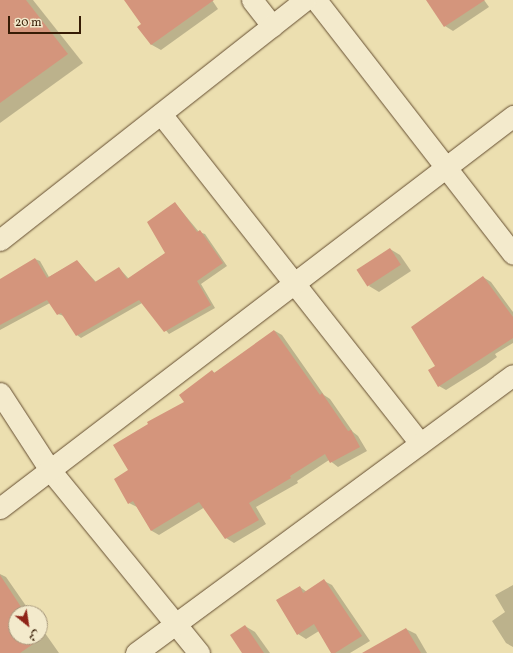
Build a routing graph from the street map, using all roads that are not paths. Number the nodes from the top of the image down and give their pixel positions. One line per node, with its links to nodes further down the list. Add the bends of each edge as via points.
1 (252, 0): 4 (street)
2 (305, 0): 4 (street)
3 (316, 0): 7 (street)
4 (272, 26): 5 (street)
5 (161, 114): 8 (street); 10 (street)
6 (513, 116): 7 (street)
7 (446, 168): 9 (street); 10 (street)
8 (0, 240)
9 (513, 254)
10 (295, 285): 13 (street); 14 (street)
11 (513, 375): 13 (street)
12 (0, 393): 14 (street)
13 (420, 443): 16 (street)
14 (50, 470): 15 (street); 16 (street)
15 (0, 508)
16 (175, 624): 17 (street); 18 (street)
17 (136, 653)
18 (199, 653)

